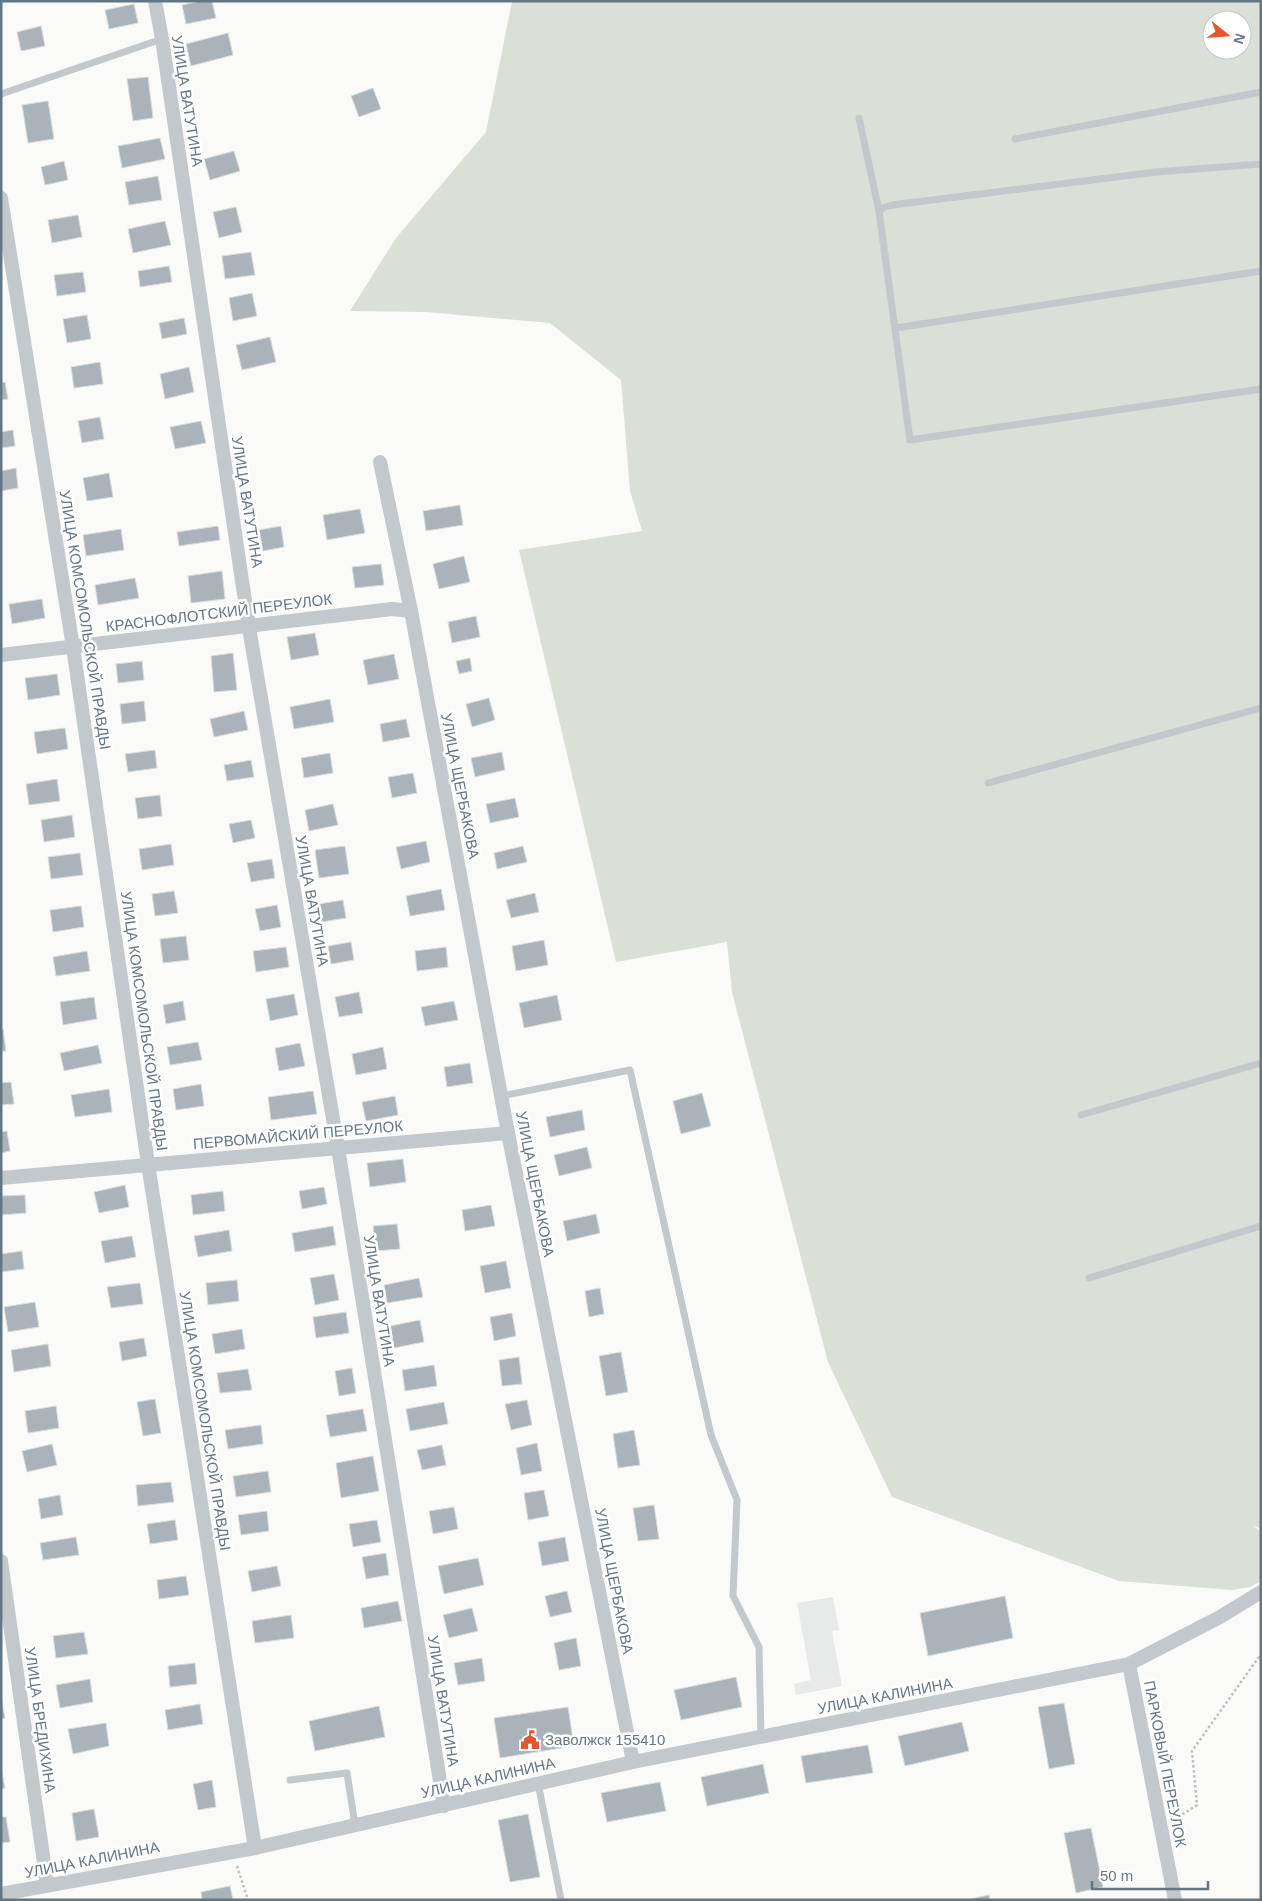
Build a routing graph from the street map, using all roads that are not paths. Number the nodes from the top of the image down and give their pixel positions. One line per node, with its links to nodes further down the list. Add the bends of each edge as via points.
1 (155, 1): 2 (street, УЛИЦА ВАТУТИНА)
2 (162, 39): 4 (lane); 15 (street, УЛИЦА ВАТУТИНА)
3 (1261, 92): 6 (lane)
4 (1, 94)
5 (858, 118): 9 (lane)
6 (1015, 139)
7 (1261, 164): 9 (lane, via 1156,172 884,206)
8 (1, 198): 16 (street, УЛИЦА КОМСОМОЛЬСКОЙ ПРАВДЫ)
9 (879, 211): 11 (lane)
10 (1261, 271): 11 (lane)
11 (896, 328): 12 (lane, via 910,440)
12 (1261, 388)
13 (380, 462): 14 (street, УЛИЦА ЩЕРБАКОВА)
14 (411, 611): 15 (street, КРАСНОФЛОТСКИЙ ПЕРЕУЛОК, via 392,609); 21 (street, УЛИЦА ЩЕРБАКОВА)
15 (249, 628): 16 (street, КРАСНОФЛОТСКИЙ ПЕРЕУЛОК); 24 (street, УЛИЦА ВАТУТИНА)
16 (73, 647): 17 (street, КРАСНОФЛОТСКИЙ ПЕРЕУЛОК); 25 (street, УЛИЦА КОМСОМОЛЬСКОЙ ПРАВДЫ)
17 (1, 655)
18 (1261, 708): 19 (lane)
19 (988, 783)
20 (1261, 1062): 22 (lane)
21 (502, 1096): 23 (street, УЛИЦА ЩЕРБАКОВА); 32 (lane, via 630,1070 711,1435 737,1500 733,1596 759,1646)
22 (1081, 1114)
23 (508, 1133): 24 (street, ПЕРВОМАЙСКИЙ ПЕРЕУЛОК); 33 (street, УЛИЦА ЩЕРБАКОВА)
24 (338, 1148): 25 (street, ПЕРВОМАЙСКИЙ ПЕРЕУЛОК); 36 (street, УЛИЦА ВАТУТИНА)
25 (148, 1164): 26 (street, ПЕРВОМАЙСКИЙ ПЕРЕУЛОК); 38 (street, УЛИЦА КОМСОМОЛЬСКОЙ ПРАВДЫ)
26 (1, 1178)
27 (1261, 1226): 28 (lane)
28 (1089, 1278)
29 (1, 1561): 39 (street, УЛИЦА БРЕДИХИНА)
30 (1261, 1592): 31 (street, УЛИЦА КАЛИНИНА)
31 (1129, 1664): 32 (street, УЛИЦА КАЛИНИНА); 42 (street, ПАРКОВЫЙ ПЕРЕУЛОК)
32 (761, 1738): 33 (street, УЛИЦА КАЛИНИНА)
33 (633, 1762): 35 (street, УЛИЦА КАЛИНИНА)
34 (290, 1780): 37 (lane, via 347,1773)
35 (538, 1783): 36 (street, УЛИЦА КАЛИНИНА); 41 (lane)
36 (444, 1806): 37 (street, УЛИЦА КАЛИНИНА)
37 (355, 1825): 38 (street, УЛИЦА КАЛИНИНА)
38 (255, 1848): 39 (street, УЛИЦА КАЛИНИНА)
39 (47, 1884): 40 (street, УЛИЦА КАЛИНИНА)
40 (1, 1894)
41 (561, 1900)
42 (1175, 1900)

